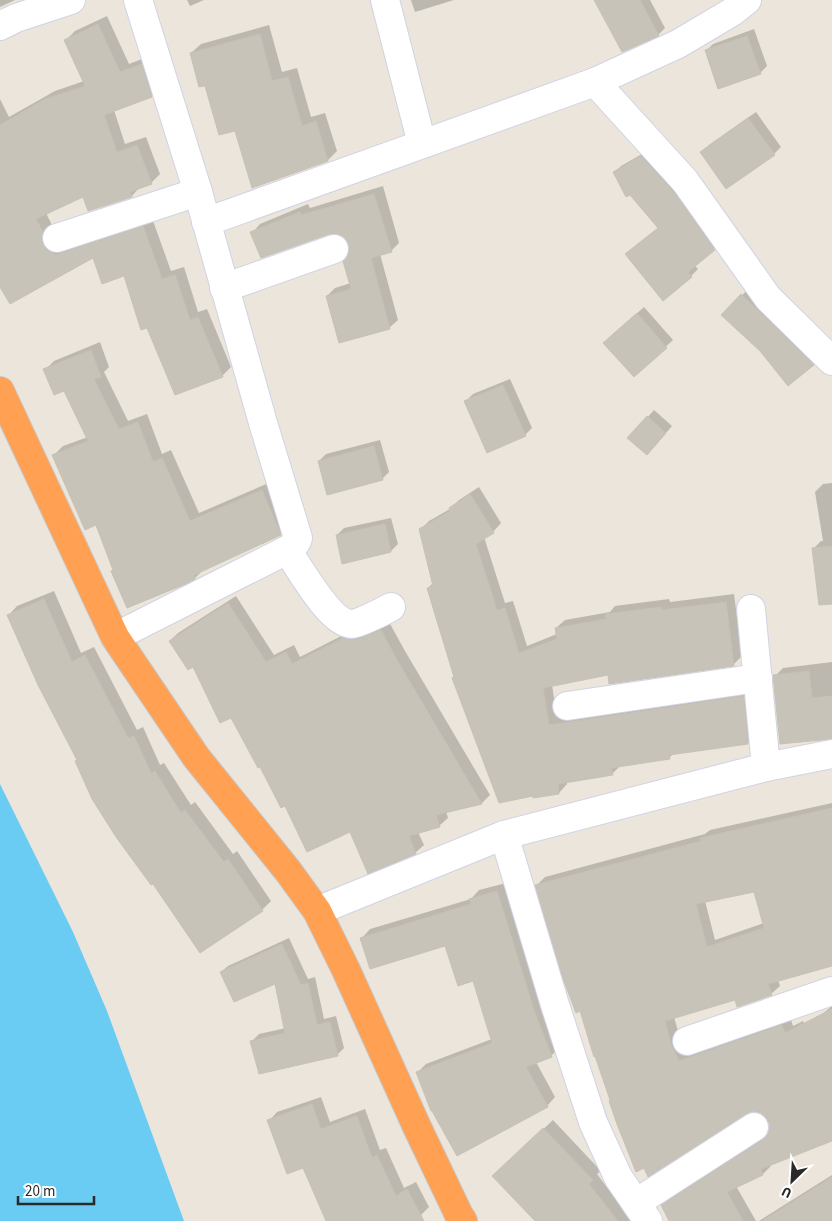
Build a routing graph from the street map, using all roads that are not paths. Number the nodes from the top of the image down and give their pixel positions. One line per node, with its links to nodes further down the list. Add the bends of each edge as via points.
1 (71, 0): 5 (street)
2 (138, 0): 8 (street)
3 (385, 0): 7 (street)
4 (747, 0): 6 (street, via 678,44)
5 (0, 26)
6 (595, 82): 7 (street); 13 (street, via 685,181 768,298)
7 (422, 144): 9 (street)
8 (198, 192): 9 (street); 10 (street)
9 (206, 222): 12 (street)
10 (57, 238)
11 (334, 248): 12 (street)
12 (224, 288): 15 (street, via 298,538 298,542)
13 (832, 361)
14 (0, 391): 18 (highway)
15 (287, 550): 16 (street, via 326,606 343,622 353,625); 18 (street)
16 (391, 607)
17 (751, 610): 19 (street)
18 (115, 637): 24 (highway, via 196,757)
19 (758, 678): 20 (street); 22 (street)
20 (567, 706)
21 (832, 754): 22 (street)
22 (766, 767): 23 (street)
23 (504, 835): 24 (street); 28 (street, via 593,1122 618,1177)
24 (317, 911): 29 (highway)
25 (832, 991): 26 (street)
26 (687, 1041)
27 (754, 1126): 28 (street)
28 (642, 1212)
29 (464, 1221)

